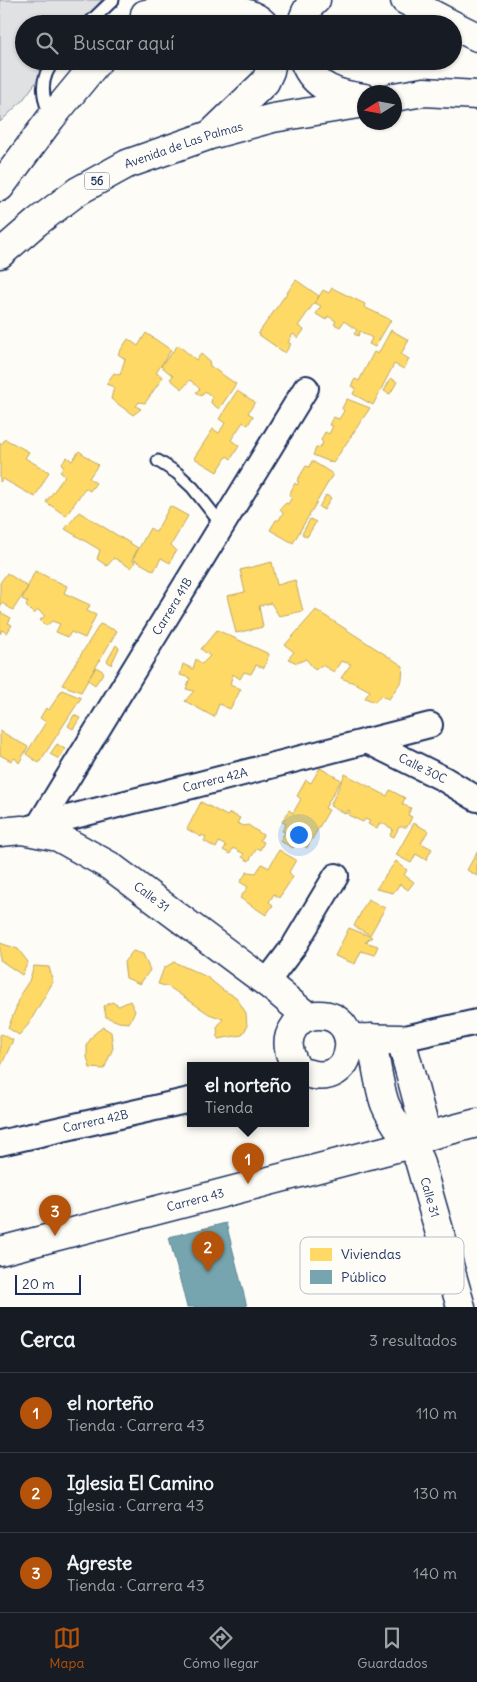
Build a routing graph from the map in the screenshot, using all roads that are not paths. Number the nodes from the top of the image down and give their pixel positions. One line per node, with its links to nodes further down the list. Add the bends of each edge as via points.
1 (114, 0): 5 (lane)
2 (316, 0): 7 (street)
3 (405, 0): 8 (street)
4 (148, 13): 6 (street, via 214,4 248,10)
5 (98, 15)
6 (257, 15)
7 (303, 15)
8 (434, 15)
9 (462, 29): 10 (street)
10 (477, 37)
11 (47, 70): 19 (lane, via 43,98)
12 (90, 70): 19 (street)
13 (270, 70): 20 (street, via 265,82)
14 (307, 70): 17 (street, via 325,88)
15 (477, 95): 16 (street, via 424,92)
16 (402, 96)
17 (357, 97)
18 (357, 104): 20 (street, Avenida de Las Palmas / 56, via 273,118)
19 (50, 118): 21 (street)
20 (210, 135): 22 (street, Avenida de Las Palmas / 56, via 127,164 78,191)
21 (0, 187)
22 (0, 254)
23 (306, 388): 25 (street, Carrera 41B)
24 (158, 461): 25 (lane, via 193,488)
25 (222, 525): 29 (street, Carrera 41B)
26 (430, 725): 27 (street, Carrera 42A)
27 (367, 741): 28 (street, Calle 30C); 29 (street, Carrera 42A)
28 (477, 799)
29 (20, 829): 31 (street, Calle 31, via 58,837 110,866)
30 (336, 876): 31 (street)
31 (269, 984): 33 (street, Calle 31)
32 (477, 1022): 34 (street)
33 (300, 1023): 35 (street, via 316,1014 333,1018); 36 (street, via 288,1042)
34 (401, 1039): 35 (street); 40 (street, Calle 31)
35 (360, 1046): 37 (street, via 339,1070 317,1077); 40 (street, Calle 31, via 394,1122)
36 (293, 1062)
37 (309, 1075)
38 (187, 1101): 41 (street, Carrera 42B)
39 (477, 1123): 40 (street, Carrera 43)
40 (419, 1140): 42 (street, Calle 31, via 420,1160); 43 (street, Carrera 43)
41 (0, 1143)
42 (441, 1237)
43 (0, 1251)
44 (457, 1294): 45 (street, Calle 31)
45 (461, 1307)

